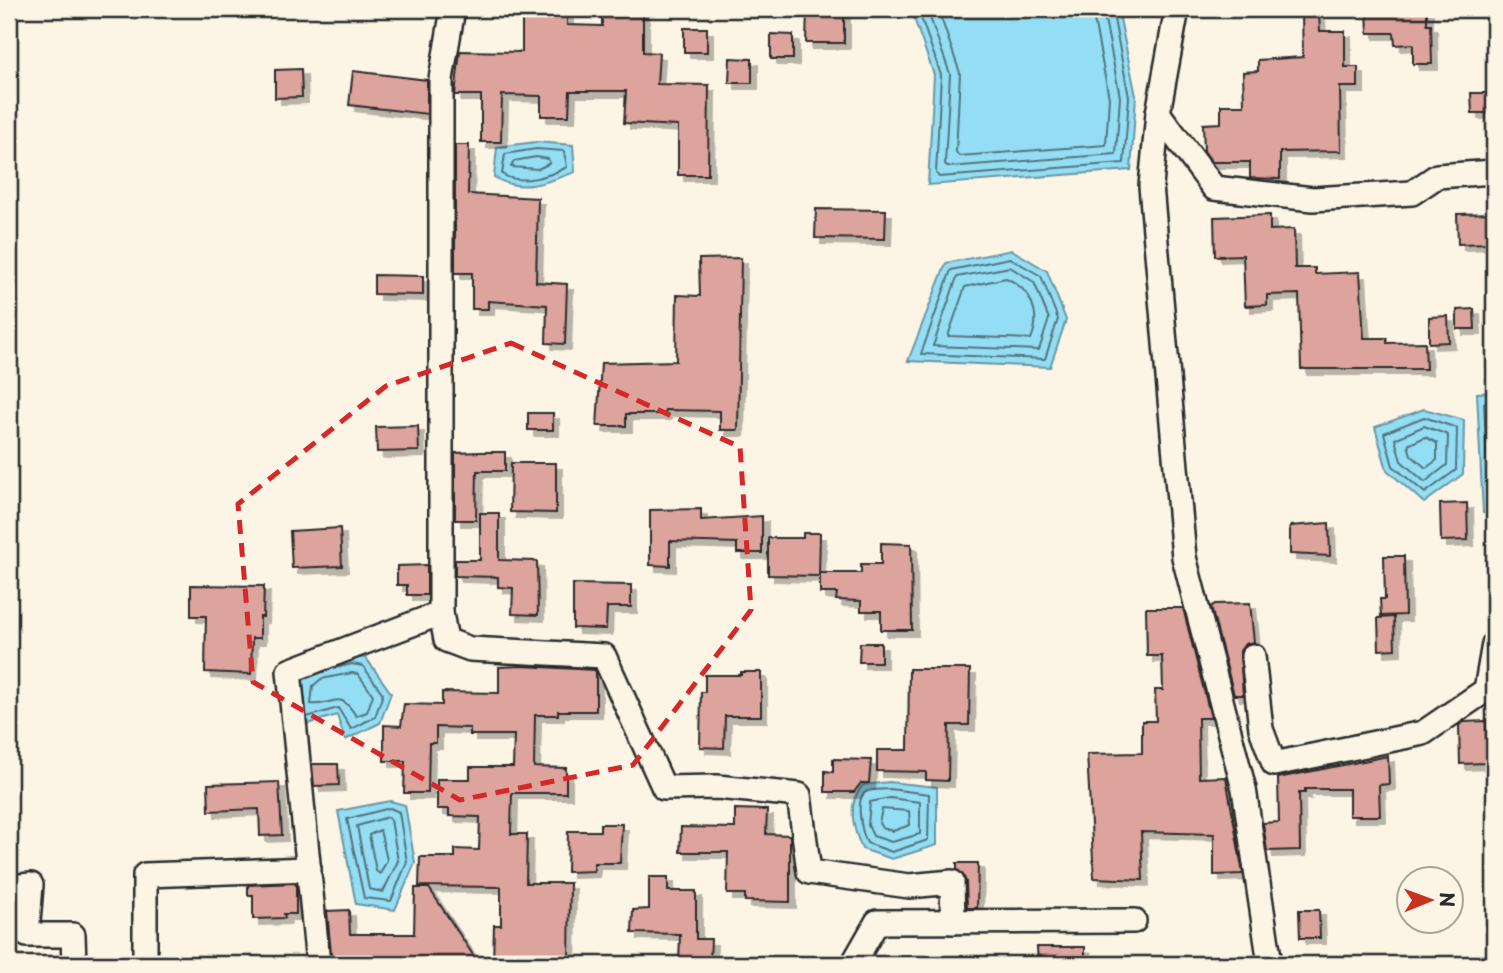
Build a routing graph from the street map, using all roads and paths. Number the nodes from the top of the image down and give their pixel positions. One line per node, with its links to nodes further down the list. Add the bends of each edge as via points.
1 (453, 9): 5 (street, via 441,79)
2 (1177, 9): 3 (street)
3 (1158, 113): 4 (street, via 1214,188 1313,199 1412,193 1437,176); 16 (street, via 1152,186 1184,557 1244,789)
4 (1494, 172)
5 (441, 613): 8 (street, via 289,671); 10 (street, via 446,640 470,649 604,656 664,788 717,787 799,795 809,872 909,886 952,882)
6 (1494, 644): 7 (street, via 1486,690 1423,733 1274,764 1261,729)
7 (1253, 656)
8 (309, 869): 13 (street, via 145,875); 14 (street)
9 (9, 887): 12 (street, via 31,885 27,935 73,935)
10 (953, 922): 11 (street); 15 (street, via 877,922)
11 (1134, 922)
12 (74, 964)
13 (145, 964)
14 (318, 964)
15 (853, 964)
16 (1270, 964)

